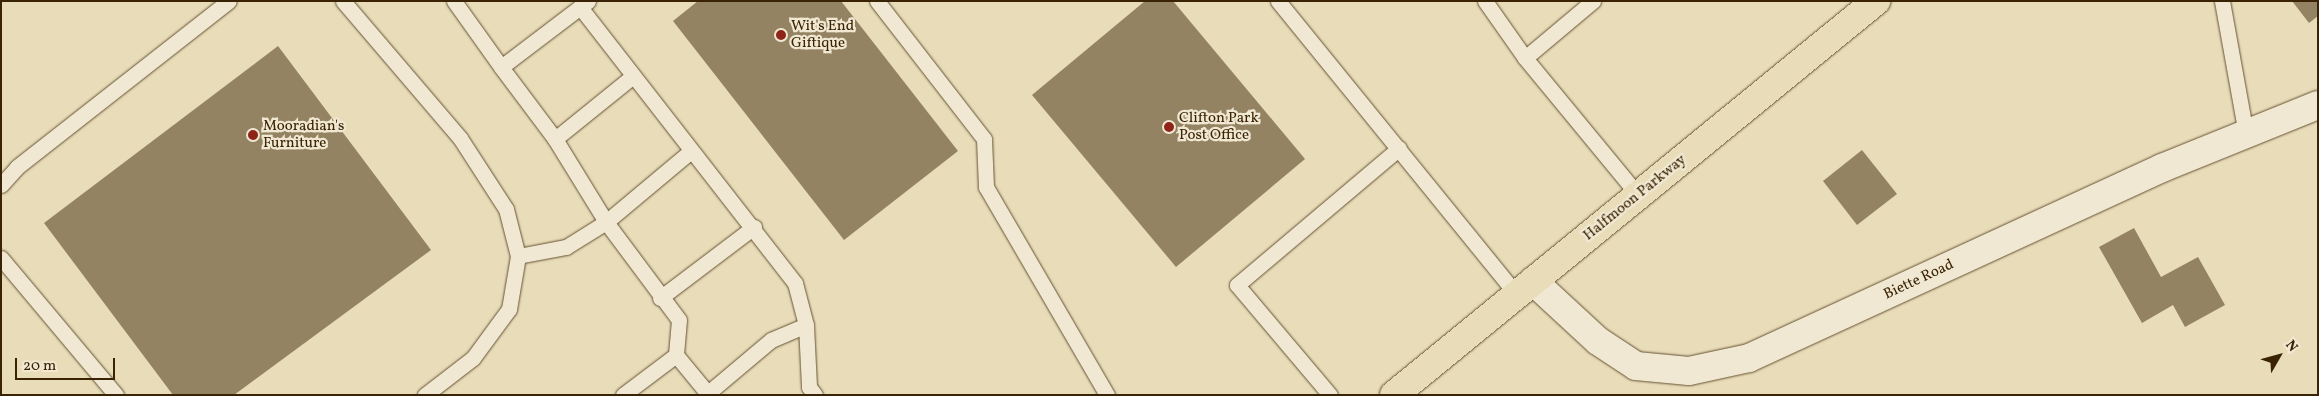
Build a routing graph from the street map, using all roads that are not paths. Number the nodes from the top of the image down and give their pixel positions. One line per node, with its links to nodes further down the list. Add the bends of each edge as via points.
1 (229, 1): 19 (lane, via 17,167)
2 (343, 1): 23 (lane, via 460,138 506,209)
3 (454, 1): 12 (lane)
4 (876, 1): 34 (lane, via 984,139 986,187)
5 (1278, 1): 17 (lane)
6 (1485, 1): 11 (lane)
7 (1593, 1): 11 (lane)
8 (1876, 1): 20 (main road, Halfmoon Parkway)
9 (2222, 1): 15 (lane)
10 (584, 4): 12 (lane); 13 (lane)
11 (1525, 58): 20 (lane)
12 (501, 66): 16 (lane)
13 (633, 76): 16 (lane); 18 (lane)
14 (2318, 105): 15 (street, Biette Road)
15 (2246, 134): 25 (street, Biette Road, via 2162,168 1749,358 1689,371 1636,366)
16 (555, 139): 21 (lane)
17 (1399, 148): 25 (lane); 35 (lane, via 1237,285)
18 (691, 151): 21 (lane); 22 (lane)
19 (1, 185)
20 (1638, 195): 25 (main road, Halfmoon Parkway)
21 (606, 222): 23 (lane, via 566,247); 26 (lane)
22 (754, 227): 26 (lane); 27 (lane, via 795,283)
23 (518, 256): 31 (lane, via 509,308 473,358)
24 (1, 258): 30 (lane)
25 (1524, 288): 36 (main road, Halfmoon Parkway)
26 (660, 298): 28 (lane, via 679,320)
27 (806, 325): 29 (lane, via 771,340); 33 (lane, via 809,387)
28 (676, 355): 29 (lane); 32 (lane)
29 (708, 394)
30 (116, 395)
31 (425, 395)
32 (623, 395)
33 (815, 395)
34 (1107, 395)
35 (1330, 395)
36 (1394, 395)

